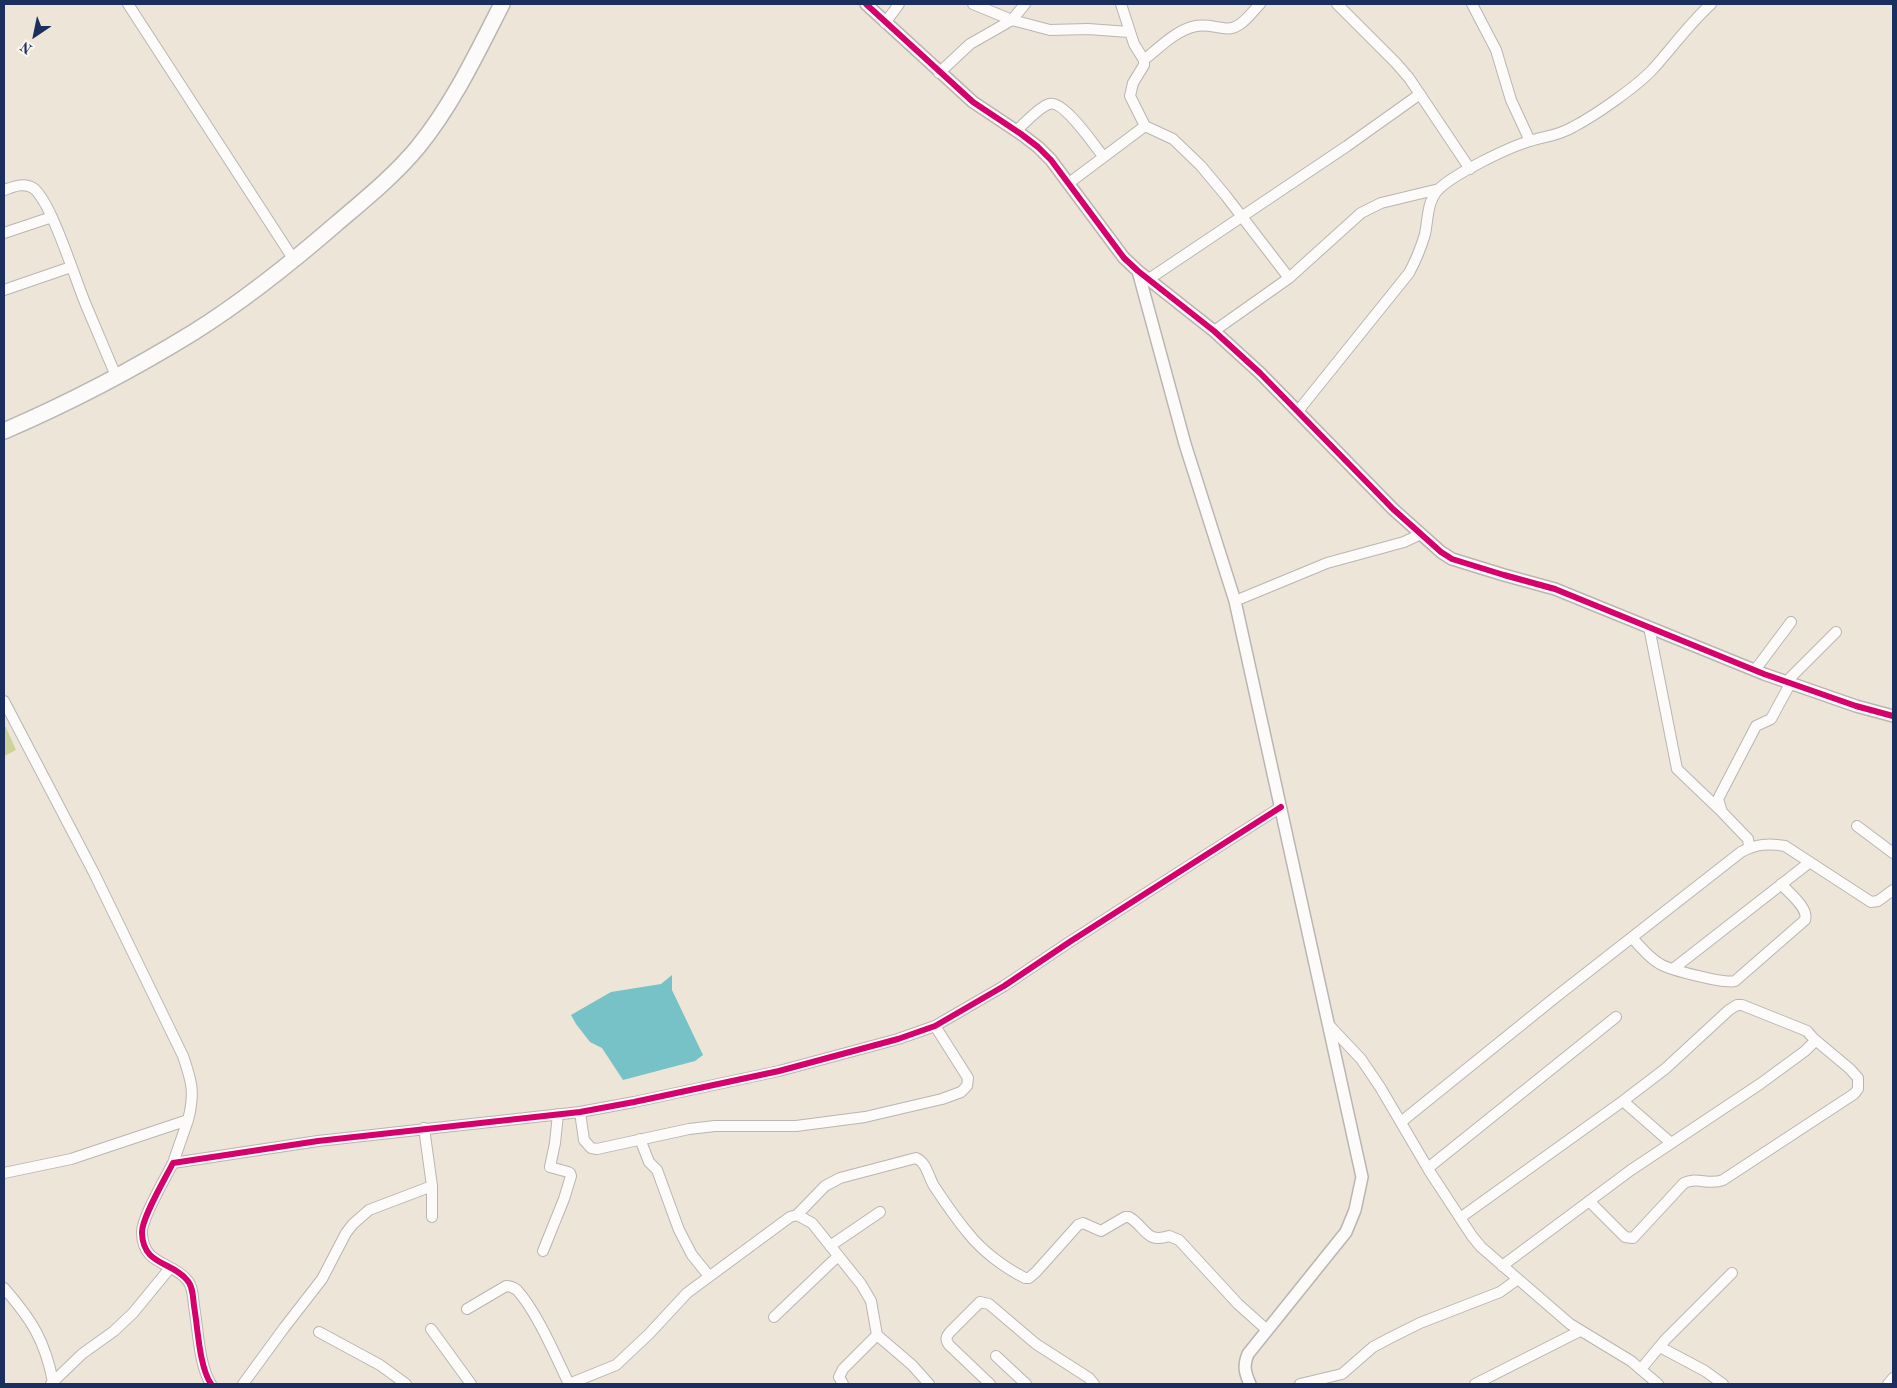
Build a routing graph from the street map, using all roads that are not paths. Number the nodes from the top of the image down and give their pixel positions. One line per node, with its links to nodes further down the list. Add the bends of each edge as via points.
1 (128, 4): 29 (street)
2 (502, 4): 29 (main road, via 457,90 417,148 372,193)
3 (866, 4): 13 (street)
4 (899, 4): 13 (street)
5 (974, 4): 12 (street)
6 (1024, 4): 12 (street)
7 (1121, 4): 14 (street)
8 (1260, 4): 15 (street, via 1236,28 1211,25 1184,30)
9 (1337, 4): 17 (street, via 1396,62)
10 (1472, 4): 20 (street, via 1496,50 1510,100)
11 (1711, 4): 20 (street, via 1644,78 1573,127)
12 (1012, 20): 14 (street, via 1050,30); 16 (street, via 970,44)
13 (885, 23): 16 (street)
14 (1129, 32): 15 (street)
15 (1144, 60): 18 (street, via 1130,96)
16 (939, 73): 19 (street, via 977,106)
17 (1420, 94): 22 (street); 26 (street)
18 (1144, 126): 21 (street); 26 (street, via 1187,151)
19 (1016, 131): 21 (street, via 1042,108 1054,103 1067,112); 23 (street, via 1038,147)
20 (1530, 141): 22 (street)
21 (1103, 156): 23 (street)
22 (1470, 170): 24 (street)
23 (1069, 183): 31 (street)
24 (1439, 189): 32 (street, via 1381,203 1361,214); 37 (street, via 1429,207 1419,254 1409,273)
25 (4, 190): 27 (street, via 22,184 31,186)
26 (1242, 216): 32 (street); 33 (street)
27 (52, 217): 28 (street); 30 (street)
28 (4, 233)
29 (294, 260): 36 (main road, via 195,331)
30 (71, 267): 34 (street); 36 (street)
31 (1138, 272): 33 (street); 40 (street, via 1185,444)
32 (1288, 278): 35 (street)
33 (1148, 280): 35 (street)
34 (4, 290)
35 (1214, 331): 37 (street)
36 (116, 376): 38 (main road)
37 (1298, 412): 39 (street)
38 (4, 431)
39 (1421, 534): 40 (street, via 1404,542 1327,563); 42 (street, via 1457,561 1556,589)
40 (1236, 601): 48 (street)
41 (1792, 622): 44 (street)
42 (1649, 628): 44 (street); 49 (street, via 1677,769)
43 (1836, 632): 45 (street)
44 (1755, 670): 45 (street)
45 (1788, 683): 47 (street); 49 (street, via 1771,720 1756,726 1723,788 1718,799)
46 (4, 701): 66 (street, via 94,873 183,1056 191,1078 193,1100)
47 (1893, 716)
48 (1281, 807): 60 (street); 61 (street, via 1004,986)
49 (1722, 812): 51 (street, via 1748,839)
50 (1857, 826): 52 (street)
51 (1749, 847): 53 (street, via 1785,846); 57 (street)
52 (1893, 853)
53 (1810, 862): 54 (street); 56 (street, via 1871,902)
54 (1781, 884): 58 (street); 58 (street, via 1804,910 1805,920 1735,981)
55 (1893, 886): 56 (street)
56 (1893, 891)
57 (1632, 938): 58 (street, via 1654,960); 67 (street)
58 (1673, 969)
59 (1616, 1017): 72 (street)
60 (1328, 1024): 67 (street, via 1361,1059); 92 (street, via 1362,1177 1346,1232)
61 (935, 1026): 64 (street, via 844,1055 779,1071); 69 (street, via 968,1078 967,1086 961,1092 865,1117 827,1123 715,1126)
62 (1813, 1038): 63 (street, via 1807,1031 1737,1005 1665,1069); 70 (street, via 1814,1042 1805,1051); 75 (street, via 1858,1078 1858,1089 1854,1094 1723,1180 1710,1183 1695,1179 1684,1183 1633,1238 1618,1232)
63 (1623, 1101): 70 (street); 79 (street)
64 (580, 1112): 65 (street); 69 (street, via 584,1140 591,1148)
65 (558, 1114): 68 (street); 81 (street, via 550,1167 571,1176)
66 (188, 1120): 71 (street); 73 (street, via 71,1159)
67 (1401, 1122): 72 (street)
68 (424, 1128): 71 (street); 74 (street)
69 (640, 1139): 86 (street, via 649,1162 657,1170 679,1230)
70 (1671, 1143): 75 (street)
71 (173, 1163): 84 (street, via 142,1231 148,1254)
72 (1428, 1168): 79 (street)
73 (4, 1173)
74 (432, 1186): 78 (street); 103 (street, via 369,1210 353,1224 322,1279)
75 (1589, 1201): 83 (street)
76 (880, 1212): 80 (street)
77 (797, 1215): 80 (street, via 812,1223); 86 (street); 92 (street, via 825,1186 840,1178 916,1158 925,1165 935,1186 978,1245 1025,1278 1032,1276 1078,1225 1101,1231 1129,1217 1152,1238 1160,1240 1169,1236 1179,1240 1238,1304)
78 (432, 1217)
79 (1460, 1218): 83 (street, via 1481,1247)
80 (830, 1246): 82 (street)
81 (543, 1250)
82 (838, 1256): 90 (street); 95 (street, via 871,1301)
83 (1502, 1266): 87 (street)
84 (170, 1268): 100 (street, via 133,1313 82,1354); 102 (street, via 188,1280 203,1363)
85 (1732, 1273): 96 (street)
86 (708, 1276): 106 (street, via 687,1293 616,1366)
87 (1518, 1279): 93 (street); 112 (street, via 1500,1292 1420,1323 1373,1347 1342,1374)
88 (4, 1288): 100 (street, via 37,1332 48,1356)
89 (467, 1309): 106 (street, via 506,1286 512,1286 534,1316)
90 (774, 1317)
91 (431, 1329): 105 (street)
92 (1267, 1330): 111 (street, via 1244,1362)
93 (1580, 1331): 98 (street); 113 (street)
94 (319, 1332): 104 (street, via 380,1365)
95 (877, 1335): 101 (street, via 912,1365); 107 (street, via 843,1368 839,1377)
96 (1660, 1347): 98 (street); 115 (street)
97 (996, 1356): 109 (street)
98 (1641, 1369): 114 (street)
99 (1893, 1378): 116 (street)
100 (53, 1383)
101 (924, 1383)
102 (211, 1384)
103 (243, 1384)
104 (406, 1384)
105 (471, 1384)
106 (569, 1384)
107 (843, 1384)
108 (990, 1384): 110 (street, via 946,1340 946,1336 980,1302 989,1304 1036,1344)
109 (1026, 1384)
110 (1094, 1384)
111 (1250, 1384)
112 (1300, 1384)
113 (1475, 1384)
114 (1658, 1384)
115 (1724, 1384)
116 (1888, 1384)

